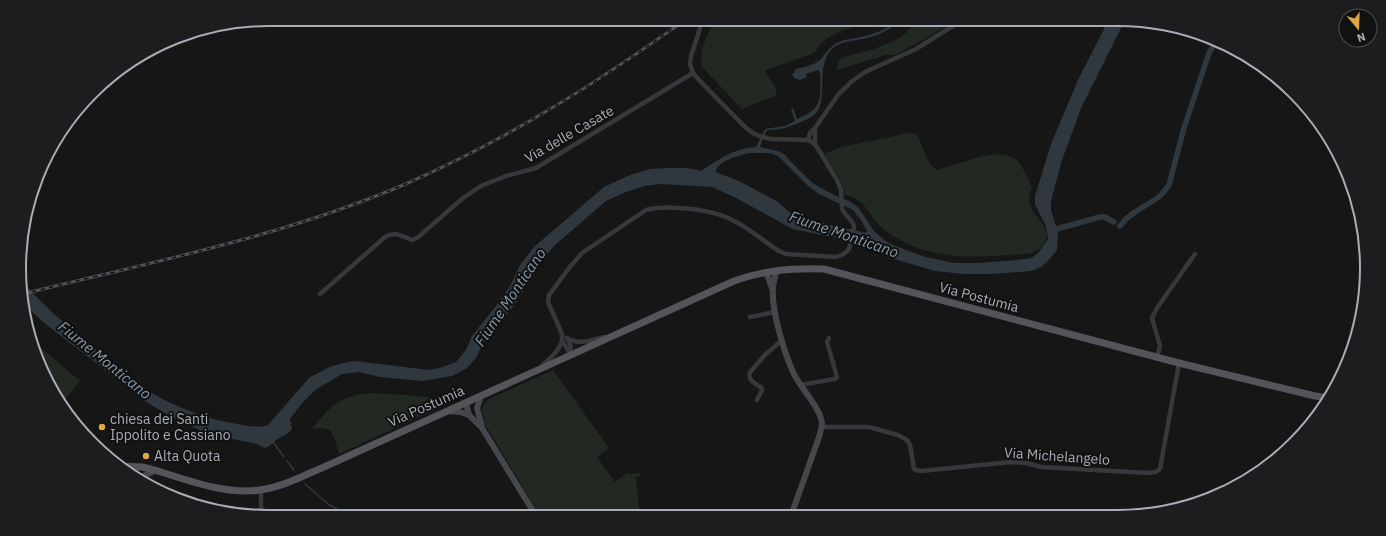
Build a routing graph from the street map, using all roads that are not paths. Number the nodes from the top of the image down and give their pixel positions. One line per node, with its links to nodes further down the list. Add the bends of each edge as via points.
1 (701, 26): 3 (street, via 691,56)
2 (953, 26): 4 (street, via 916,49 865,72 851,82 838,95)
3 (693, 73): 6 (street, via 745,127 759,136 771,139); 12 (street, Via delle Casate, via 536,168 481,186 463,198 417,238 412,240 396,234 385,237)
4 (815, 128): 5 (street); 8 (street)
5 (810, 133): 6 (street); 7 (street)
6 (799, 139): 7 (street)
7 (808, 140): 8 (street)
8 (814, 144): 15 (street, via 837,180 841,190 843,211 853,223 849,249 844,254 836,257 786,254 779,252 736,222 719,215 670,207 651,208 582,253 561,278 549,295 548,302)
9 (1195, 254): 22 (street, via 1152,318 1160,346)
10 (771, 271): 11 (street); 11 (street); 16 (main road, Via Postumia, via 734,281); 22 (main road, Via Postumia, via 797,268 824,269)
11 (772, 290): 13 (street)
12 (320, 294)
13 (775, 312): 14 (street); 19 (street)
14 (750, 317)
15 (562, 334): 17 (street); 20 (street)
16 (612, 336): 17 (street, via 586,342); 21 (main road, Via Postumia)
17 (567, 338): 21 (street)
18 (829, 338): 25 (street, via 837,377)
19 (782, 340): 25 (street); 28 (street, via 750,372 750,379 762,388)
20 (562, 341): 21 (street); 24 (street, via 554,356)
21 (571, 354): 24 (main road, Via Postumia)
22 (1157, 357): 23 (main road, Via Postumia)
23 (1179, 363): 27 (main road, Via Postumia); 33 (street, Via Michelangelo, via 1160,469 1156,472 1062,469 1011,462 921,471 914,469 907,440 898,435 869,427)
24 (540, 369): 26 (main road, Via Postumia)
25 (800, 385): 33 (street, via 819,413)
26 (481, 396): 29 (main road, Via Postumia); 32 (street, via 477,408)
27 (1322, 397)
28 (757, 400)
29 (466, 402): 30 (main road, Via Postumia); 31 (street); 32 (street)
30 (448, 411): 31 (street); 41 (main road, Via Postumia, via 293,480)
31 (469, 415): 34 (street)
32 (478, 416): 34 (street)
33 (822, 427): 44 (street)
34 (482, 428): 43 (street)
35 (131, 467): 36 (main road, Via Postumia)
36 (139, 467): 37 (main road, Via Postumia); 38 (street); 39 (street)
37 (157, 470): 40 (street); 41 (main road, Via Postumia, via 226,489)
38 (137, 471)
39 (141, 474)
40 (144, 476)
41 (260, 490): 42 (street)
42 (262, 510)
43 (532, 510)
44 (793, 510)

